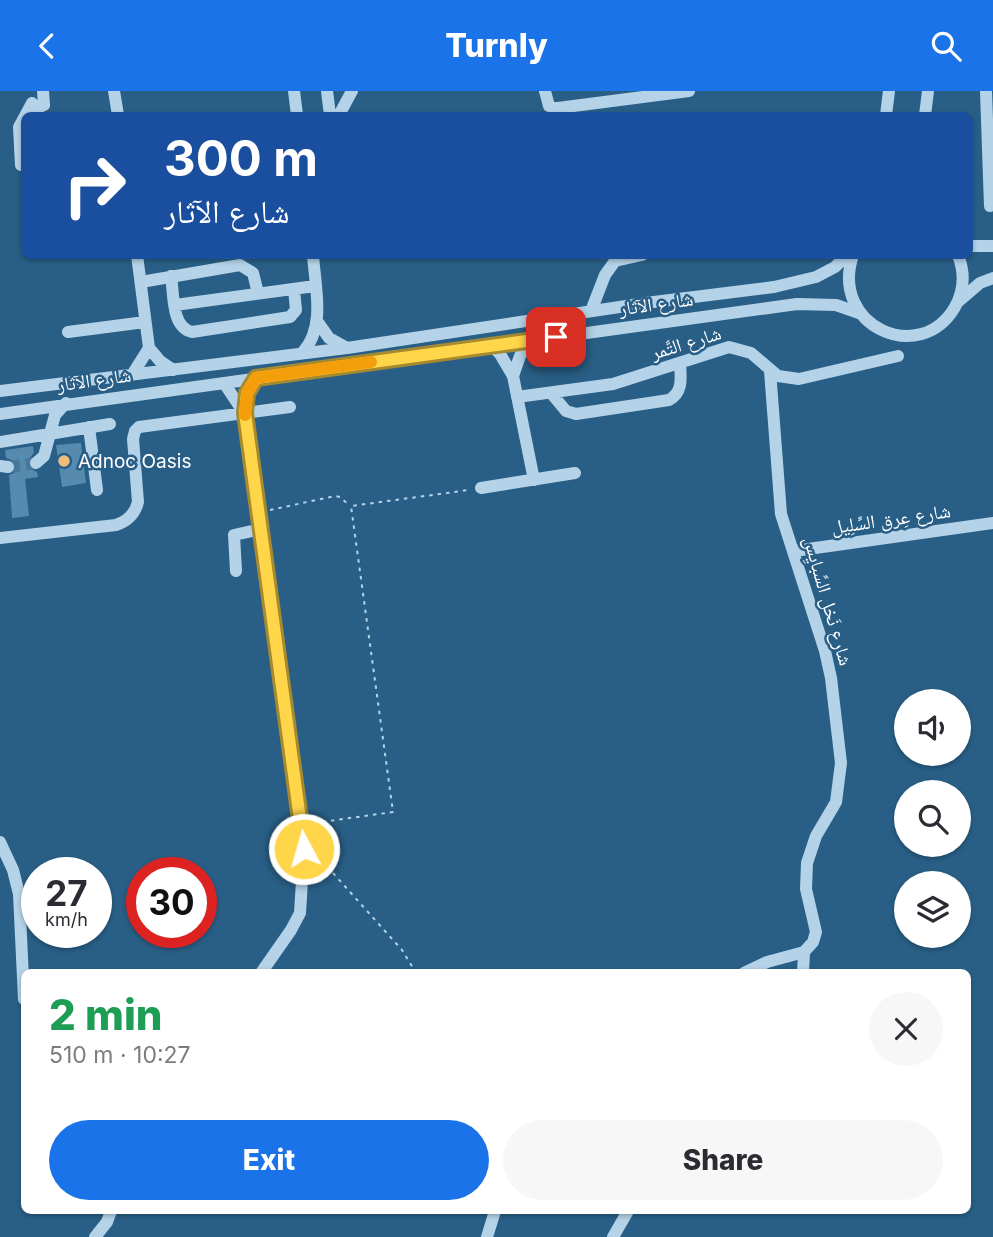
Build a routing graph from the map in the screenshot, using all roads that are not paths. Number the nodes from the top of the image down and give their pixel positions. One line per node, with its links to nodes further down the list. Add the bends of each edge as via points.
1 (43, 91): 11 (street, via 44,104 38,108)
2 (114, 91): 12 (street)
3 (294, 91): 13 (street)
4 (327, 91): 14 (street)
5 (352, 91): 15 (street)
6 (545, 91): 7 (street, via 547,103 555,108)
7 (690, 91)
8 (889, 91): 16 (street)
9 (928, 91): 17 (street)
10 (986, 91): 20 (street)
11 (32, 97)
12 (118, 112)
13 (298, 112)
14 (330, 112)
15 (341, 112)
16 (886, 112)
17 (925, 112)
18 (21, 122): 19 (street)
19 (20, 165)
20 (990, 206)
21 (973, 246): 22 (street)
22 (993, 246)
23 (138, 259): 31 (street)
24 (313, 259): 32 (street)
25 (624, 259): 37 (street, via 615,261 605,275)
26 (843, 259): 37 (street, شارع الآثار, via 798,283)
27 (852, 259): 38 (street, via 848,284)
28 (959, 259): 35 (street, via 963,272)
29 (172, 276): 31 (street); 34 (street, via 240,265 253,273); 36 (street)
30 (993, 278): 35 (street)
31 (141, 282): 40 (street)
32 (315, 286): 33 (street); 39 (street)
33 (295, 289): 34 (street); 36 (street, via 296,310 290,317 197,331 180,326)
34 (258, 293): 36 (street)
35 (959, 301): 38 (street, via 940,324 912,335 883,331)
36 (175, 305)
37 (591, 311): 45 (street, شارع الآثار)
38 (859, 313): 42 (street, شارع الآثار, via 836,305 797,304)
39 (317, 321): 45 (street, via 329,338); 46 (street, via 313,339)
40 (145, 322): 41 (street); 44 (street)
41 (68, 332)
42 (529, 341): 43 (street, شارع الآثار); 52 (street)
43 (491, 345): 52 (street); 53 (street, شارع الآثار)
44 (149, 348): 49 (street); 51 (street)
45 (347, 348): 46 (street, شارع الآثار)
46 (303, 352): 49 (street, شارع الآثار)
47 (898, 356): 50 (street, شارع التَّمر, via 799,379)
48 (680, 364): 50 (street, شارع التَّمر, via 729,347 751,353); 56 (street, شارع التَّمر, via 613,384); 56 (street, via 680,389 669,400 576,414 566,411)
49 (173, 370): 51 (street, شارع الآثار)
50 (770, 371): 74 (street, شارع نَخل السِّبايِس, via 779,501)
51 (132, 375): 55 (street, شارع الآثار)
52 (513, 376): 57 (street)
53 (256, 378): 54 (street, شارع الآثار); 60 (street, via 247,393)
54 (224, 383): 58 (street, شارع الآثار); 60 (street)
55 (0, 391)
56 (551, 393): 57 (street, شارع التَّمر)
57 (517, 397): 68 (street)
58 (66, 403): 61 (street, شارع الآثار); 64 (street, via 55,415)
59 (290, 407): 60 (street)
60 (245, 413): 72 (street); 73 (street, via 139,427 133,434 138,502 125,522)
61 (0, 414)
62 (110, 424): 63 (street)
63 (89, 427): 64 (street); 70 (street)
64 (49, 433): 65 (street); 66 (street, via 44,456)
65 (0, 442)
66 (36, 463)
67 (575, 473): 68 (street)
68 (534, 480): 69 (street)
69 (481, 488)
70 (97, 490)
71 (993, 523): 74 (street, شارع عِرق السِّلِيل)
72 (261, 529): 75 (street, via 234,535); 79 (street, via 304,840 300,913)
73 (0, 538)
74 (794, 551): 77 (street, شارع نَخل السِّبايِس, via 825,650 841,763 836,802 807,863 806,889 816,932)
75 (236, 571)
76 (0, 842): 78 (street, via 16,882)
77 (804, 952): 80 (street); 81 (street, شارع نَخل السِّبايِس)
78 (23, 969)
79 (264, 969)
80 (752, 969)
81 (803, 969)
82 (110, 1214): 85 (street)
83 (494, 1214): 86 (street)
84 (626, 1214): 87 (street)
85 (95, 1237)
86 (487, 1237)
87 (612, 1237)

